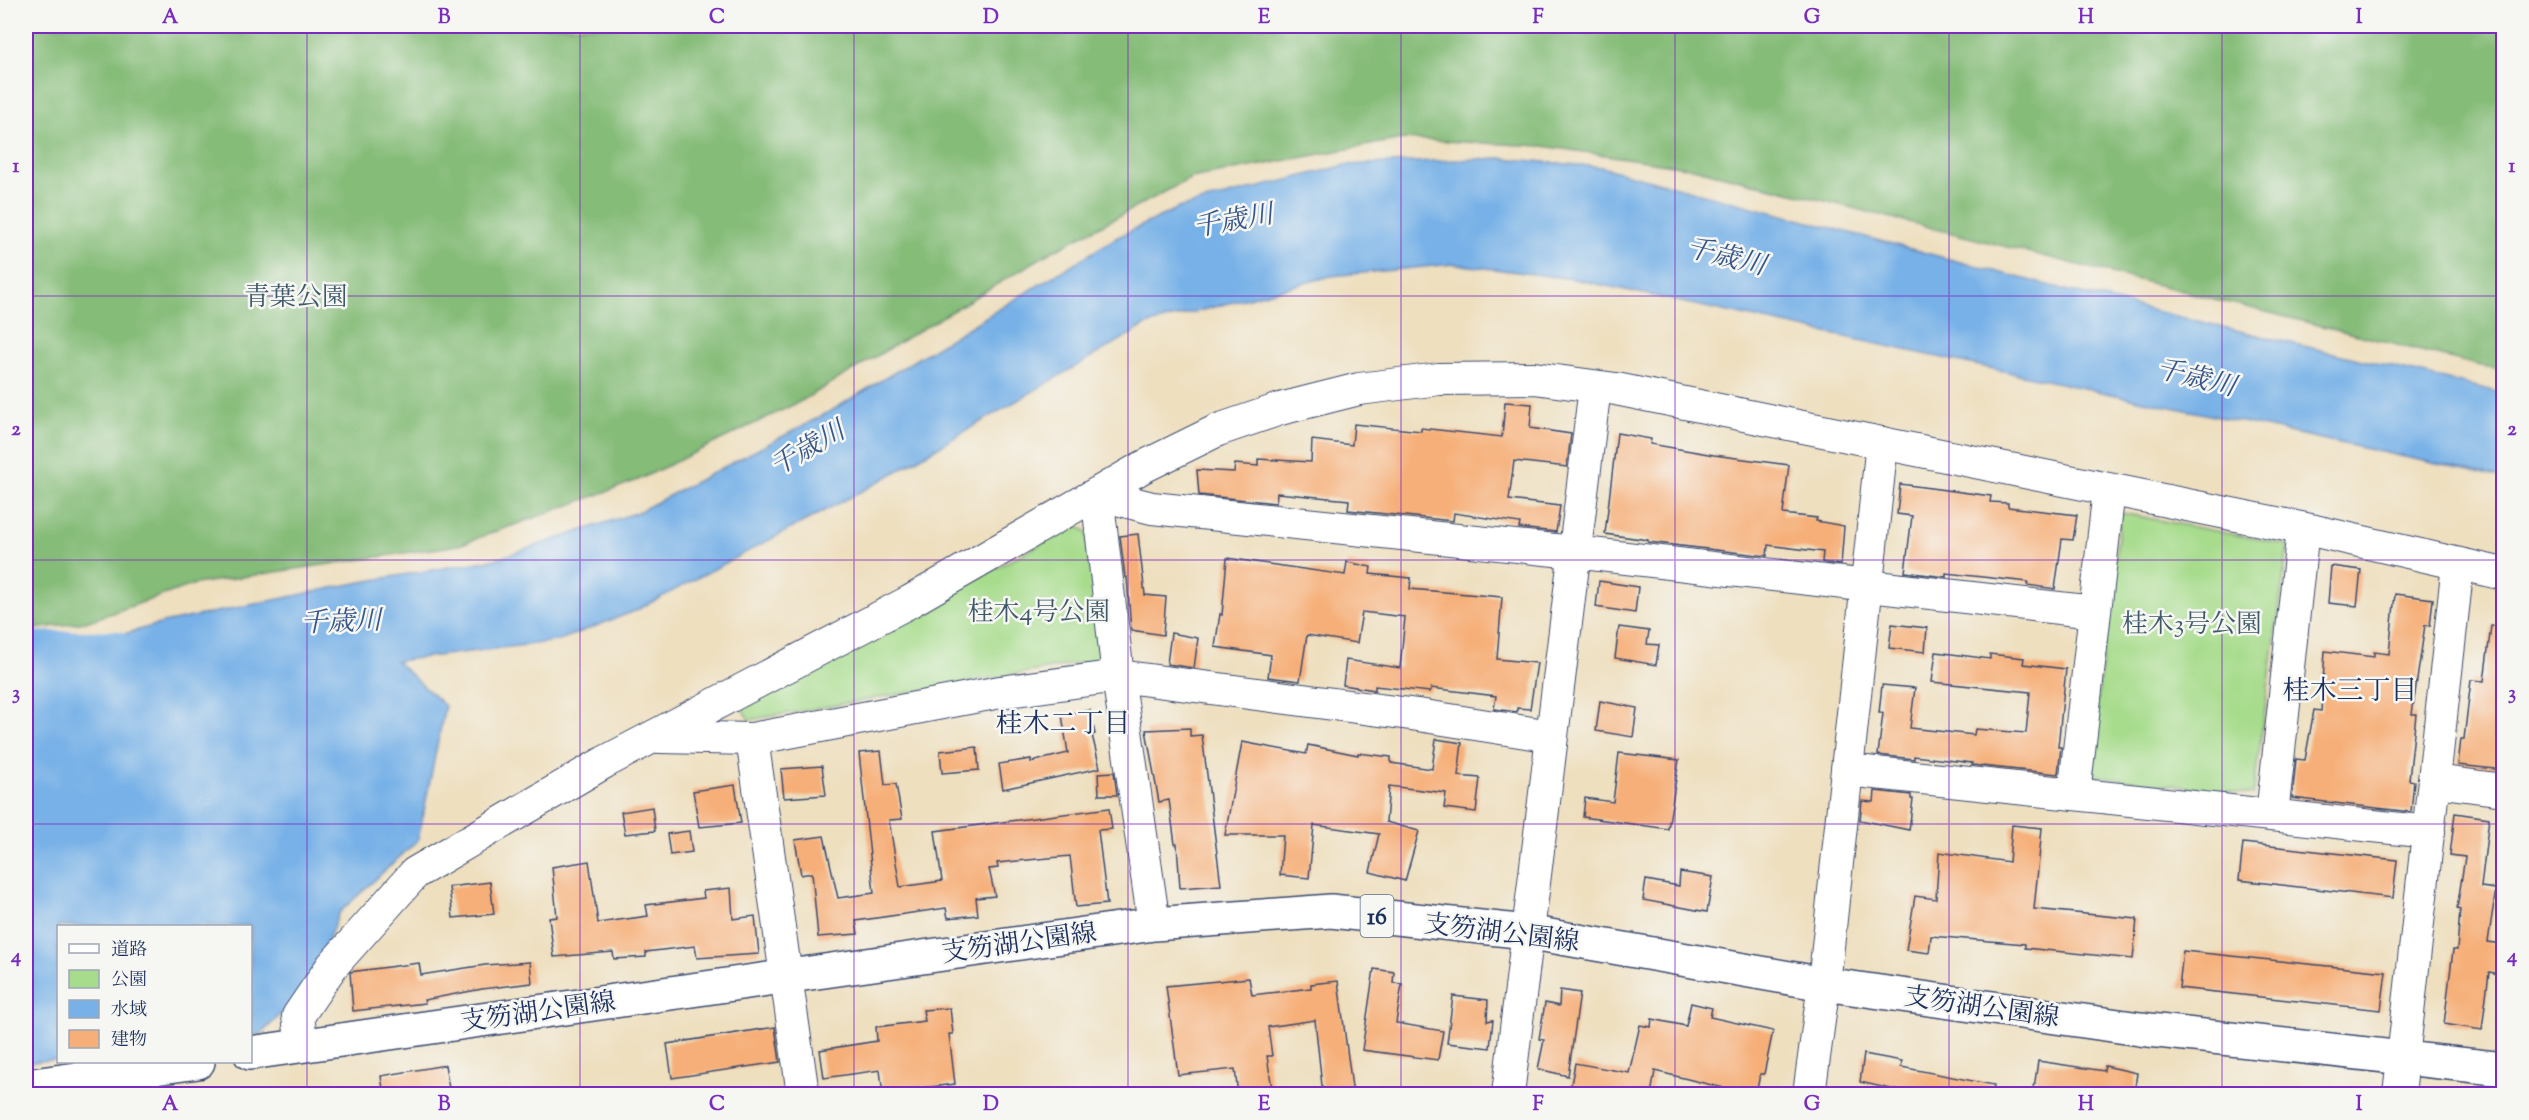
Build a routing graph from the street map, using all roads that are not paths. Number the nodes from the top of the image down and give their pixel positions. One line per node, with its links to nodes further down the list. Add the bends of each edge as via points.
1 (1596, 387): 2 (street); 4 (street, via 1534,378 1439,378 1359,389 1218,430); 6 (street)
2 (1882, 443): 3 (street); 9 (street)
3 (2109, 489): 5 (street); 10 (street)
4 (1097, 494): 6 (street, via 1152,508); 11 (street); 13 (street, via 909,602)
5 (2303, 529): 7 (street); 19 (street)
6 (1574, 552): 9 (street); 12 (street)
7 (2458, 564): 8 (street); 16 (street)
8 (2504, 574)
9 (1867, 586): 10 (street); 15 (street)
10 (2094, 612): 18 (street)
11 (1118, 676): 12 (street); 14 (street, via 1000,692); 21 (street)
12 (1551, 736): 22 (street)
13 (656, 737): 14 (street); 25 (street, via 605,762 415,873 332,966 298,1016)
14 (752, 739): 23 (street)
15 (1847, 770): 18 (street); 24 (street)
16 (2435, 781): 17 (street); 20 (street)
17 (2504, 790)
18 (2074, 794): 19 (street)
19 (2272, 815): 20 (street)
20 (2429, 832): 27 (street)
21 (1154, 924): 22 (main road, 支笏湖公園線 / 16, via 1331,911); 23 (main road, 支笏湖公園線 / 16)
22 (1527, 932): 24 (main road, 支笏湖公園線 / 16); 33 (street)
23 (785, 975): 25 (main road, 支笏湖公園線 / 16); 32 (street)
24 (1824, 984): 27 (main road, 支笏湖公園線 / 16, via 2140,1029); 34 (street)
25 (302, 1045): 26 (main road, 支笏湖公園線 / 16)
26 (252, 1053)
27 (2405, 1057): 29 (main road, 支笏湖公園線 / 16); 35 (street)
28 (194, 1063): 30 (main road)
29 (2504, 1069)
30 (120, 1084): 31 (main road)
31 (26, 1086)
32 (803, 1095)
33 (1508, 1095)
34 (1809, 1095)
35 (2399, 1095)

